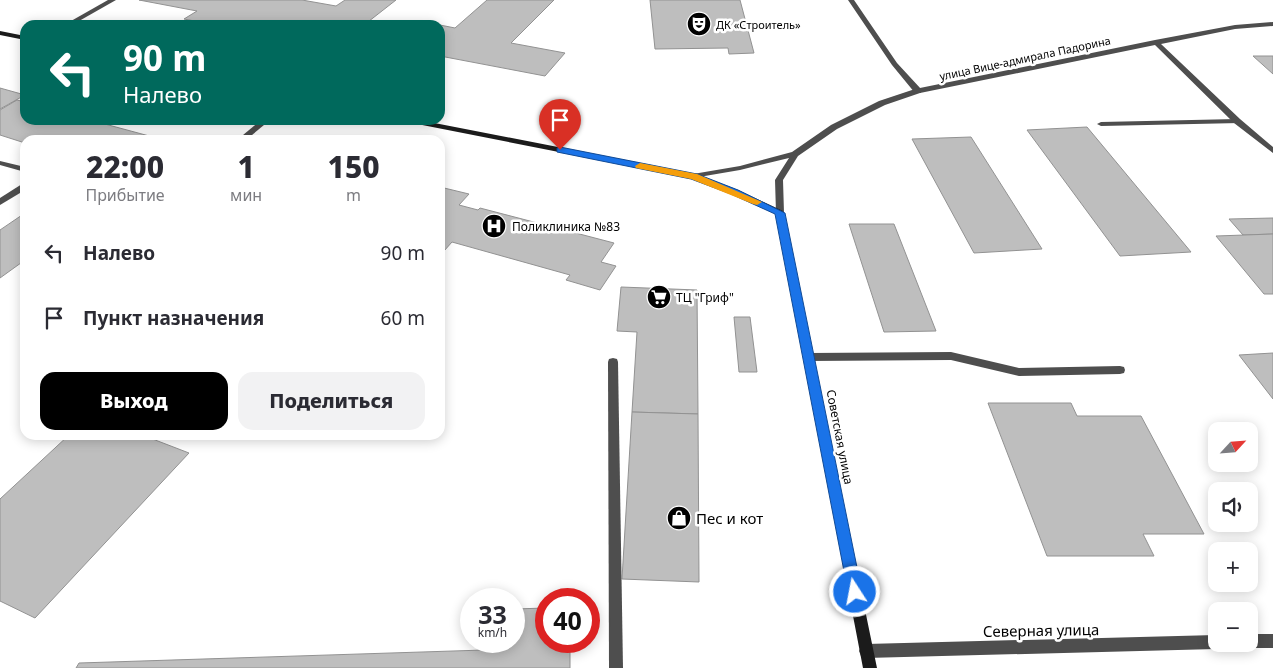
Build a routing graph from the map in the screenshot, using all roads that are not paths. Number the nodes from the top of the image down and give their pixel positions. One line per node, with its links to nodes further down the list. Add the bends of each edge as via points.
1 (112, 0): 3 (street)
2 (851, 0): 8 (street, via 894,64)
3 (76, 20)
4 (1273, 24): 7 (street, улица Вице-адмирала Падорина, via 1235,27)
5 (0, 32): 6 (street)
6 (20, 37)
7 (1155, 42): 8 (street, улица Вице-адмирала Падорина); 9 (street)
8 (918, 91): 15 (street, улица Вице-адмирала Падорина, via 882,102 834,126)
9 (1238, 121): 10 (street); 14 (street)
10 (1102, 124)
11 (260, 125): 13 (street)
12 (433, 125): 18 (street, улица Вице-адмирала Падорина)
13 (247, 135)
14 (1273, 151)
15 (795, 154): 18 (street, улица Вице-адмирала Падорина); 21 (street, улица Вице-адмирала Падорина, via 779,180)
16 (0, 162): 17 (street)
17 (20, 168)
18 (694, 176): 21 (street, улица Вице-адмирала Падорина)
19 (20, 189): 20 (street)
20 (0, 202)
21 (780, 213): 22 (street, Советская улица)
22 (809, 358): 24 (street, via 951,356 1019,372); 28 (street, Советская улица)
23 (613, 362): 29 (street)
24 (1120, 370)
25 (1258, 641): 27 (street)
26 (1208, 642): 28 (street, Северная улица)
27 (1272, 642)
28 (866, 651): 30 (street, Советская улица)
29 (616, 668)
30 (870, 668)

